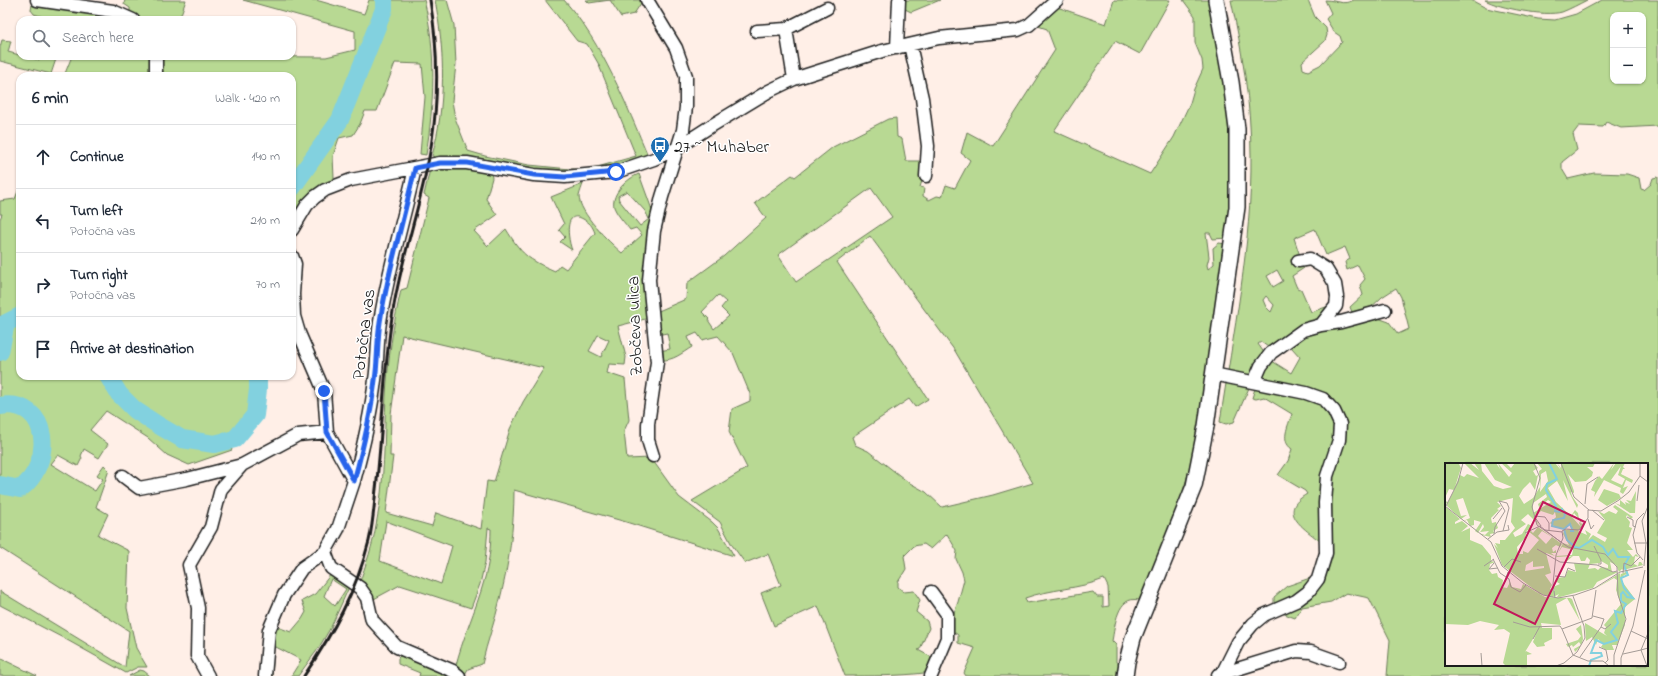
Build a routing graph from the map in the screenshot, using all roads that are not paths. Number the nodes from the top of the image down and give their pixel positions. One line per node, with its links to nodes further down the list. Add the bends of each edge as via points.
1 (37, 0): 7 (street, via 113,11)
2 (647, 0): 15 (street, Zobčeva ulica, via 676,48 686,76 683,130)
3 (900, 0): 11 (street)
4 (1057, 0): 10 (street, via 1029,25 1018,30 939,38)
5 (1216, 0): 23 (street, via 1237,129 1237,207)
6 (827, 8): 8 (street)
7 (124, 16)
8 (786, 29): 9 (street); 14 (street)
9 (757, 31)
10 (910, 45): 11 (street); 17 (street, via 922,98 928,146)
11 (897, 48): 14 (street)
12 (156, 60): 13 (street)
13 (156, 72)
14 (794, 79): 15 (street, via 769,91)
15 (676, 149): 16 (street, via 616,172 565,177 534,175 467,163 440,163); 26 (street, Zobčeva ulica, via 654,231 649,280 657,362 648,424 648,440)
16 (415, 168): 18 (street, via 351,180 325,190 307,205); 29 (street, Potočna vas, via 391,264 381,316 368,423)
17 (926, 176)
18 (296, 223)
19 (1298, 261): 22 (street, via 1310,259 1326,269 1335,284 1336,306)
20 (1385, 310): 22 (street)
21 (296, 323): 25 (street, Potočna vas, via 324,391)
22 (1321, 325): 24 (street, via 1303,330 1271,353 1261,366)
23 (1213, 374): 24 (street); 38 (street, via 1194,486 1134,638)
24 (1254, 382): 33 (street, via 1323,399 1334,411 1340,424 1340,440 1327,476 1326,553 1318,579 1296,602 1264,615 1253,624 1238,642)
25 (327, 432): 27 (street, via 298,435); 29 (street, Potočna vas)
26 (653, 456)
27 (242, 466): 28 (street, via 139,488); 34 (street, via 221,489 211,527 189,565 198,608 197,656)
28 (123, 476)
29 (354, 481): 30 (street, Potočna vas, via 338,529)
30 (325, 552): 35 (street, Potočna vas, via 302,568 284,595 269,630); 36 (street, via 331,568 360,588 367,598 372,620 397,647)
31 (931, 592): 37 (street, via 947,614 947,638)
32 (1339, 662): 33 (street, via 1311,652 1296,651)
33 (1219, 675)
34 (208, 676)
35 (265, 676)
36 (459, 676)
37 (931, 676)
38 (1125, 676)

